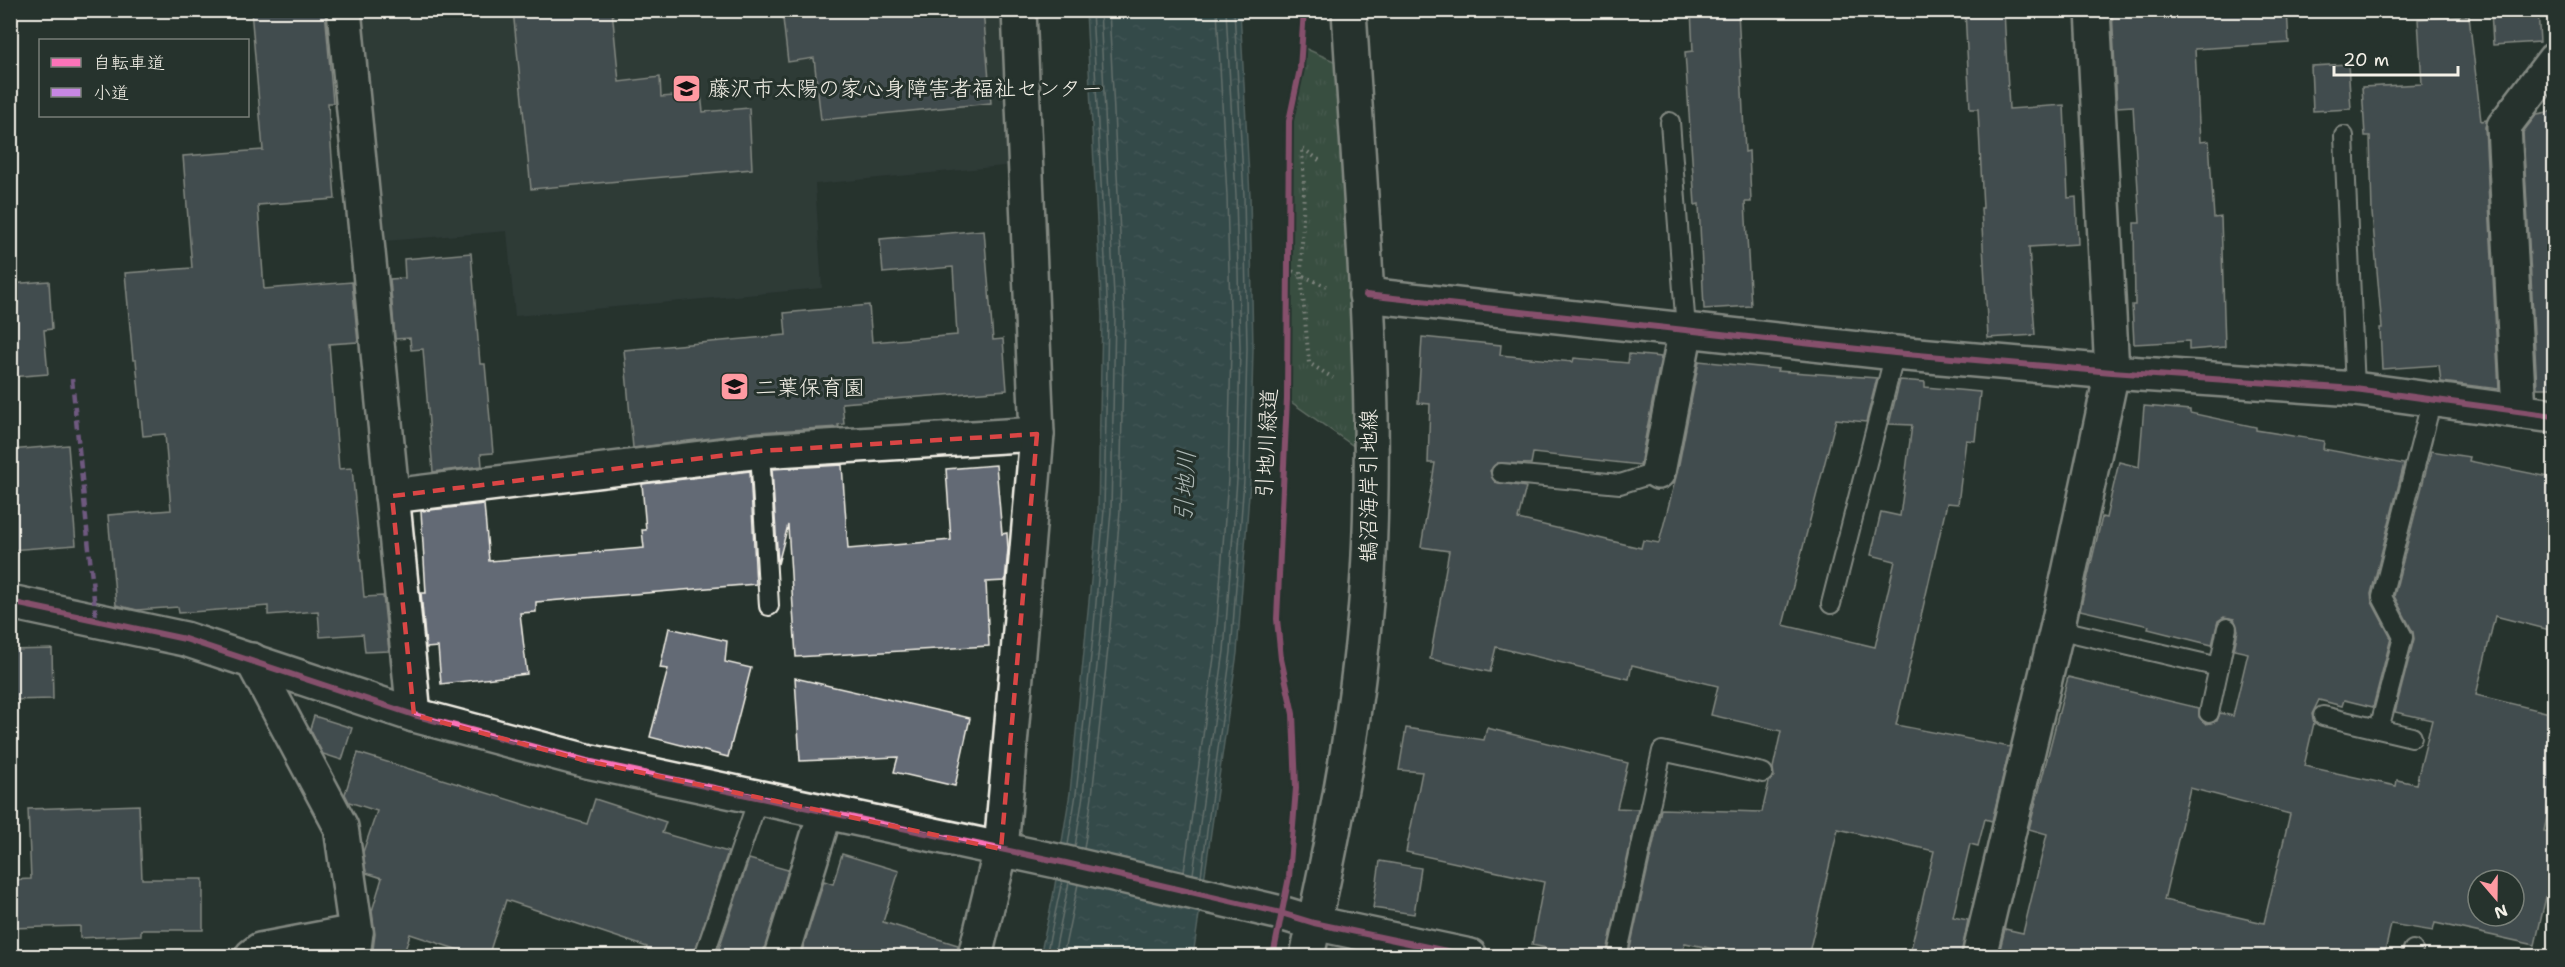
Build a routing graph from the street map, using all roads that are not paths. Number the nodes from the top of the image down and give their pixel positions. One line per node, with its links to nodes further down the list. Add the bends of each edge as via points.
1 (344, 10): 20 (street)
2 (1019, 10): 16 (street)
3 (1349, 10): 8 (street, 鵠沼海岸引地線)
4 (2093, 10): 11 (street)
5 (2554, 60): 14 (street, via 2504,126)
6 (1670, 122): 9 (lane)
7 (2344, 136): 12 (lane)
8 (1351, 293): 9 (street); 37 (street, 鵠沼海岸引地線, via 1370,406 1365,618 1345,777)
9 (1686, 329): 10 (street); 19 (street)
10 (1895, 352): 11 (street); 22 (lane)
11 (2112, 372): 12 (street); 25 (street)
12 (2355, 389): 13 (street)
13 (2432, 399): 14 (street); 31 (lane, via 2382,597 2403,637)
14 (2518, 411): 15 (street)
15 (2554, 417)
16 (1037, 434): 17 (street); 36 (street)
17 (760, 452): 20 (street); 23 (lane)
18 (1501, 472): 19 (lane, via 1620,484)
19 (1658, 472)
20 (392, 496): 29 (street)
21 (10, 602): 26 (street, via 185,639)
22 (1831, 604)
23 (769, 606)
24 (2227, 628): 27 (lane)
25 (2057, 629): 27 (lane); 46 (street)
26 (252, 660): 29 (street); 38 (street, via 341,827)
27 (2219, 667): 28 (lane)
28 (2210, 713)
29 (414, 715): 34 (street, via 587,761)
30 (2323, 716): 31 (lane)
31 (2379, 729): 32 (lane)
32 (2412, 737)
33 (1763, 772): 45 (lane, via 1662,751)
34 (758, 798): 35 (street); 40 (lane)
35 (825, 813): 36 (street); 41 (street)
36 (1001, 849): 37 (street); 42 (street)
37 (1314, 923): 43 (street, 鵠沼海岸引地線); 44 (street)
38 (354, 944): 39 (street, via 261,950)
39 (252, 957)
40 (704, 957)
41 (780, 957)
42 (975, 957)
43 (1307, 957)
44 (1470, 957)
45 (1617, 957)
46 (1978, 957)

